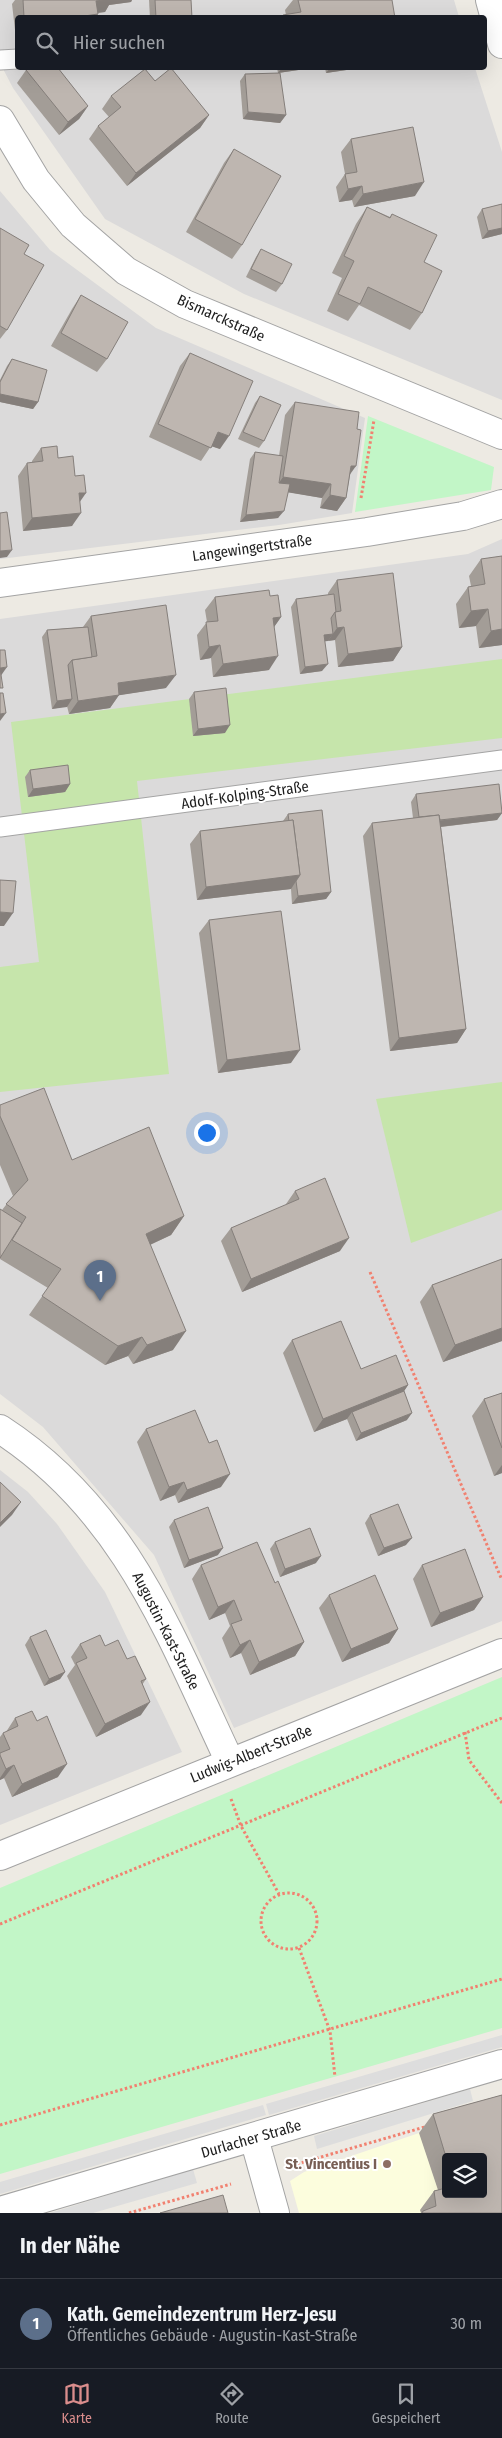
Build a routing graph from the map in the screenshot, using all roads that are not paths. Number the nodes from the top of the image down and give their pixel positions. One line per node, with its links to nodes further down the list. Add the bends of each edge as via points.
1 (490, 0): 2 (street)
2 (502, 44)
3 (15, 59): 4 (lane)
4 (0, 60)
5 (2, 126): 6 (street, Bismarckstraße, via 36,180 74,225 126,271 185,304)
6 (502, 435)
7 (502, 504): 8 (street, Langewingertstraße, via 464,516 367,532)
8 (0, 582)
9 (496, 761): 10 (lane, Adolf-Kolping-Straße)
10 (0, 827)
11 (0, 1429): 13 (street, Augustin-Kast-Straße, via 26,1446 69,1484 119,1544 148,1588)
12 (502, 1653): 13 (street, Ludwig-Albert-Straße)
13 (230, 1762): 14 (street, Ludwig-Albert-Straße)
14 (0, 1856)
15 (502, 2064): 16 (street, Durlacher Straße)
16 (254, 2138): 17 (street, Durlacher Straße); 18 (street)
17 (0, 2211)
18 (275, 2213)

